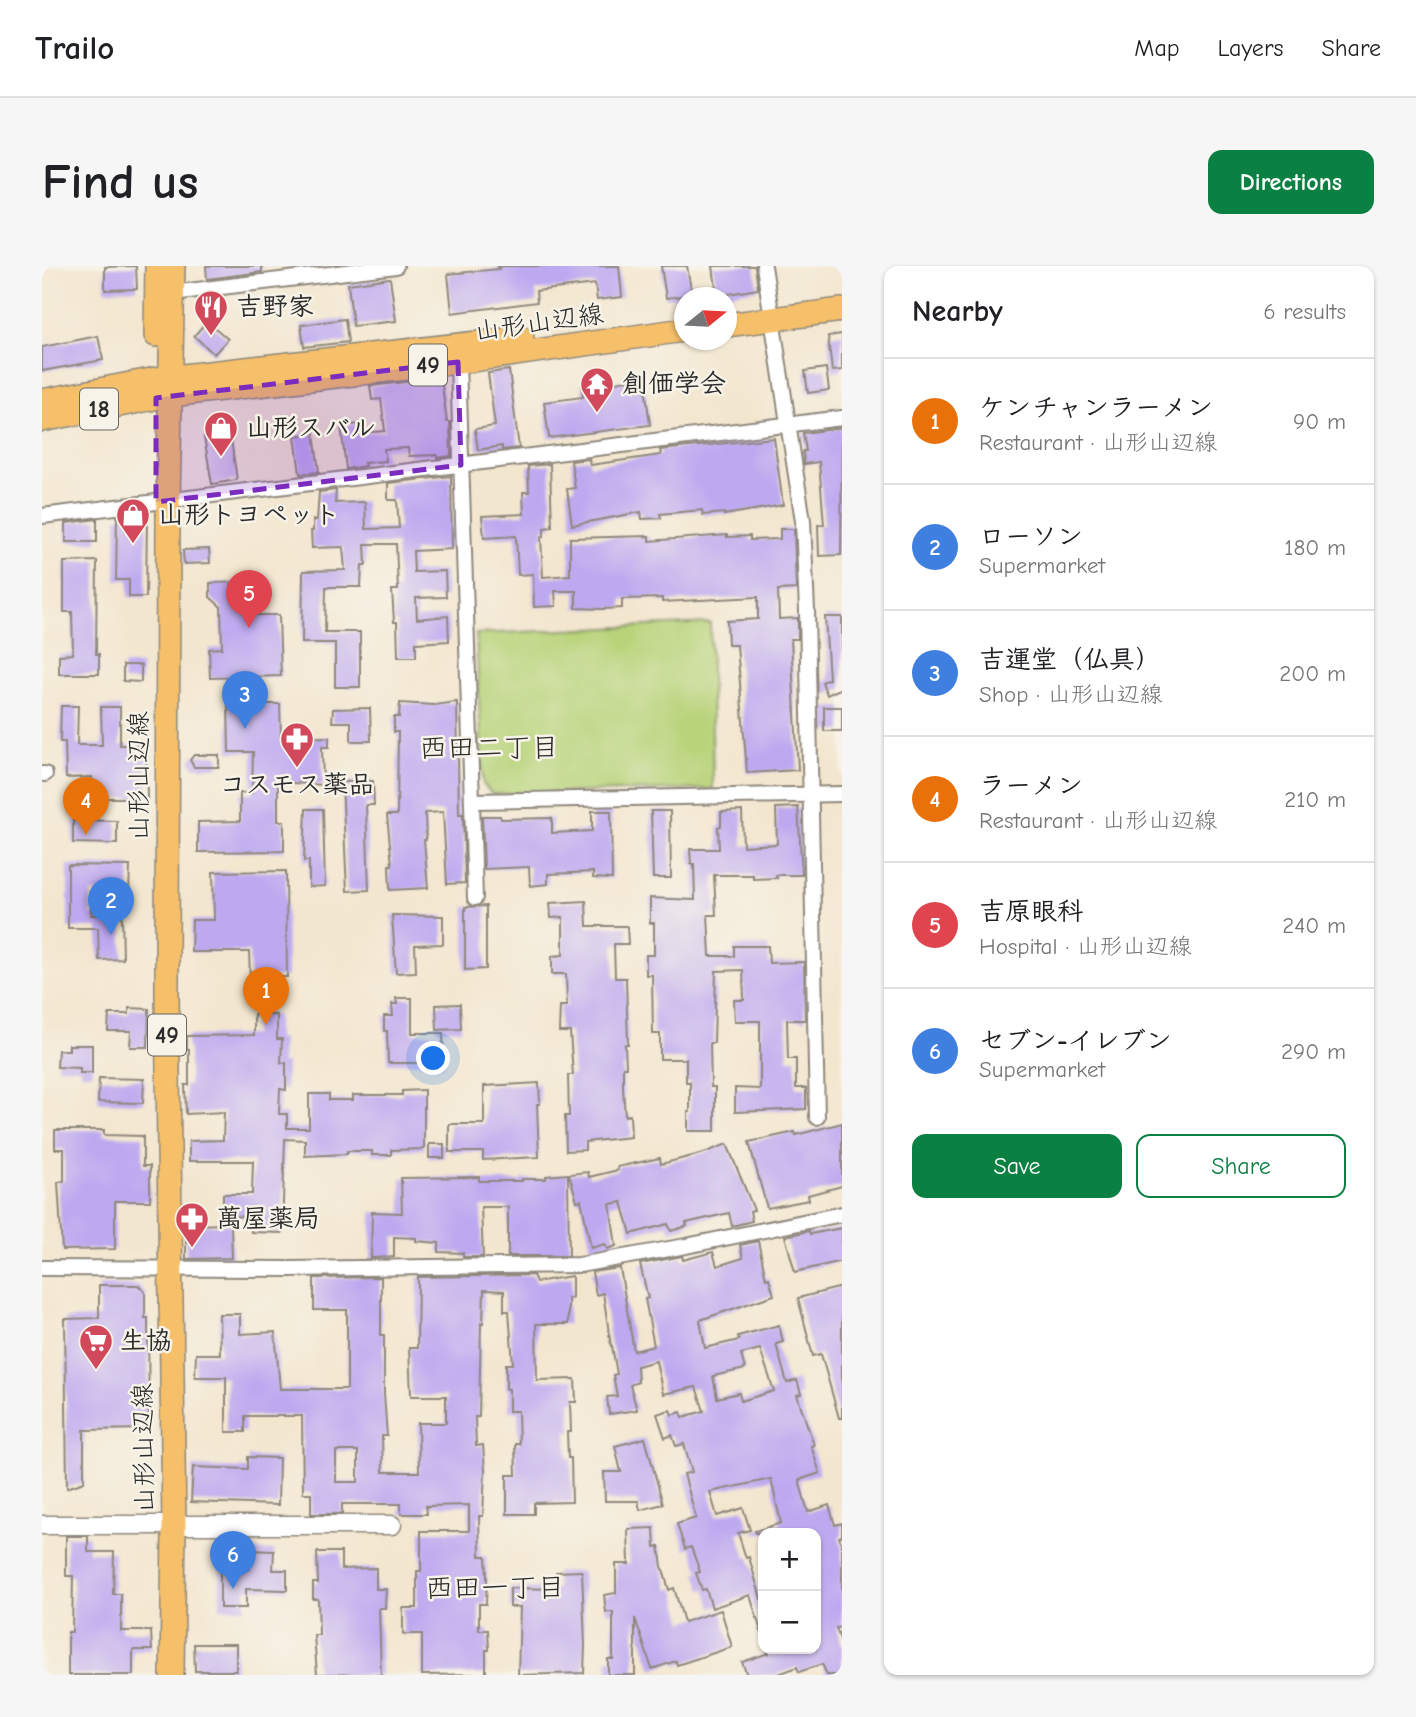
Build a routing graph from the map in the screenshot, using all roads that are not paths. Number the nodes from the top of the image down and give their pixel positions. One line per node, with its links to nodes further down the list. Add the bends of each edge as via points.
1 (157, 266): 14 (main road, 18)
2 (173, 266): 5 (main road)
3 (396, 266): 5 (street)
4 (764, 266): 9 (street)
5 (172, 293): 14 (main road)
6 (842, 298): 9 (main road)
7 (842, 310): 9 (main road)
8 (737, 312): 9 (main road)
9 (770, 313): 11 (main road); 18 (street)
10 (674, 318): 14 (main road, 山形山辺線 / 49)
11 (737, 322)
12 (674, 332): 13 (main road, 山形山辺線 / 49)
13 (458, 362): 14 (main road, 山形山辺線 / 49); 19 (street)
14 (163, 388): 15 (main road, 18); 17 (main road, 18); 20 (main road, 山形山辺線 / 49)
15 (42, 401)
16 (842, 418): 18 (street)
17 (42, 420)
18 (789, 424): 19 (street); 23 (street, via 803,521)
19 (461, 465): 20 (street); 24 (street)
20 (162, 502): 21 (street); 29 (main road, 山形山辺線 / 49, via 156,995)
21 (42, 516)
22 (842, 794): 23 (street)
23 (810, 795): 24 (street); 26 (street)
24 (472, 801): 25 (street)
25 (475, 898)
26 (817, 1117)
27 (842, 1214): 29 (street, via 579,1265)
28 (42, 1268): 29 (street)
29 (164, 1268): 32 (main road, 山形山辺線 / 49)
30 (42, 1525): 32 (street)
31 (392, 1525): 32 (street)
32 (168, 1526): 33 (main road, 山形山辺線 / 49); 34 (main road, 山形山辺線 / 49)
33 (162, 1675)
34 (172, 1675)

